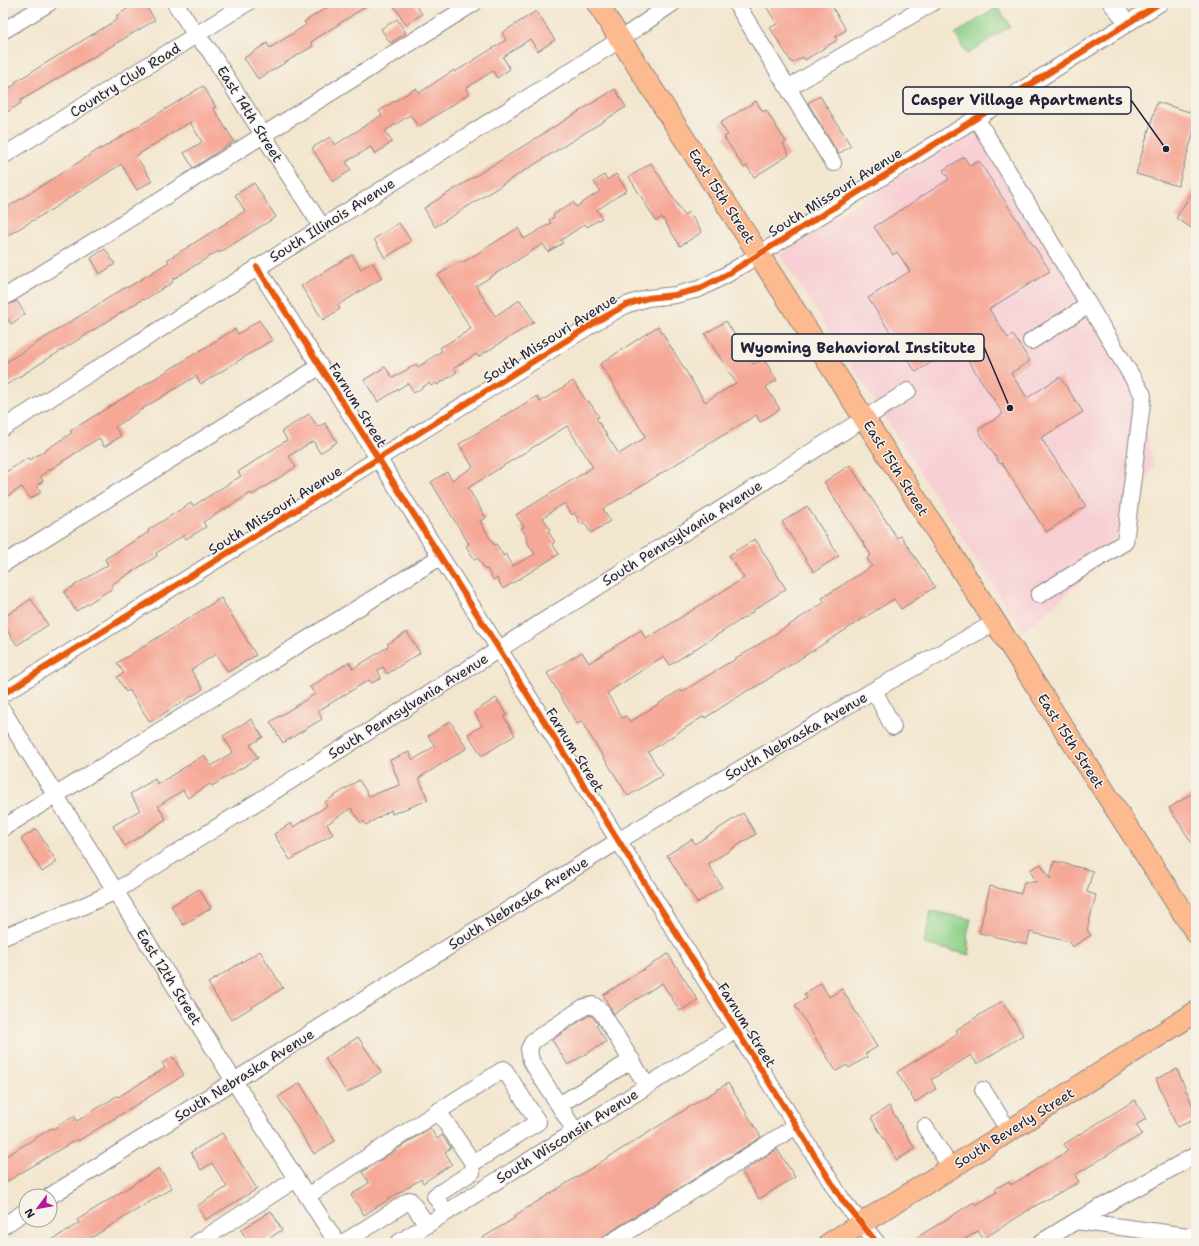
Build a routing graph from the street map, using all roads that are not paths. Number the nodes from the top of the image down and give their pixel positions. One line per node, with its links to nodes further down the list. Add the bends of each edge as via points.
1 (49, 3): 12 (street)
2 (176, 3): 13 (street, East 14th Street)
3 (247, 3): 13 (street, Country Club Road)
4 (474, 3): 17 (street)
5 (597, 3): 14 (main road, East 15th Street)
6 (673, 3): 14 (street, South Illinois Avenue)
7 (932, 3): 15 (street)
8 (1111, 3): 11 (street)
9 (1160, 3): 11 (street, South Missouri Avenue)
10 (742, 5): 15 (street)
11 (1128, 23): 16 (street, South Missouri Avenue)
12 (3, 31)
13 (196, 35): 17 (street, East 14th Street, via 209,50); 18 (street, Country Club Road)
14 (621, 40): 20 (street, South Illinois Avenue); 21 (main road, East 15th Street)
15 (788, 88): 19 (street)
16 (976, 118): 21 (street, South Missouri Avenue); 24 (street)
17 (264, 136): 20 (street, East 14th Street); 23 (street)
18 (3, 156)
19 (833, 163)
20 (322, 227): 22 (street, South Illinois Avenue)
21 (759, 254): 28 (main road, East 15th Street); 30 (street, South Missouri Avenue, via 726,276 699,289 648,298 626,305)
22 (257, 267): 26 (street, Farnum Street); 29 (street, South Illinois Avenue)
23 (3, 298)
24 (1089, 305): 25 (street); 33 (street, via 1143,395 1125,542)
25 (1031, 341)
26 (319, 367): 30 (street, Farnum Street); 32 (street)
27 (908, 391): 28 (street, South Pennsylvania Avenue)
28 (864, 418): 34 (main road, East 15th Street); 35 (street, South Pennsylvania Avenue)
29 (3, 428)
30 (378, 459): 31 (street, Farnum Street); 37 (street, South Missouri Avenue)
31 (440, 557): 35 (street, Farnum Street); 40 (street)
32 (3, 564)
33 (1039, 595)
34 (994, 623): 36 (street, South Nebraska Avenue); 44 (main road, East 15th Street)
35 (499, 649): 42 (street, Farnum Street); 43 (street, South Pennsylvania Avenue)
36 (874, 690): 39 (street); 42 (street, South Nebraska Avenue)
37 (3, 694)
38 (3, 711): 40 (street, East 12th Street)
39 (892, 727)
40 (56, 795): 41 (street); 43 (street, East 12th Street)
41 (3, 828)
42 (618, 841): 47 (street, Farnum Street); 49 (street, South Nebraska Avenue)
43 (116, 891): 45 (street, South Pennsylvania Avenue); 49 (street, East 12th Street)
44 (1196, 933)
45 (3, 937)
46 (1196, 1012): 57 (main road, South Beverly Street)
47 (736, 1030): 50 (street, South Wisconsin Avenue); 54 (street, Farnum Street)
48 (632, 1060): 50 (street); 52 (street); 52 (street, via 601,1011 593,1005 584,1007 533,1041 530,1049 531,1061)
49 (234, 1081): 61 (street, East 12th Street); 63 (street, South Nebraska Avenue)
50 (648, 1086): 56 (street, South Wisconsin Avenue)
51 (983, 1090): 57 (street)
52 (559, 1105): 56 (street)
53 (438, 1112): 59 (street); 59 (street, via 504,1069 538,1122); 64 (street)
54 (796, 1126): 68 (street, Farnum Street, via 843,1201); 76 (street)
55 (925, 1127): 60 (street)
56 (575, 1131): 62 (street, South Wisconsin Avenue)
57 (1009, 1131): 60 (main road, South Beverly Street)
58 (1196, 1155): 67 (street)
59 (472, 1168): 62 (street); 65 (street, via 435,1196)
60 (951, 1168): 68 (main road, South Beverly Street)
61 (296, 1179): 64 (street, East 12th Street); 72 (street)
62 (483, 1189): 65 (street, South Wisconsin Avenue)
63 (58, 1191)
64 (307, 1196): 73 (street, East 12th Street)
65 (446, 1212): 69 (street, South Wisconsin Avenue)
66 (18, 1216): 70 (street)
67 (1076, 1221): 71 (street); 79 (street)
68 (861, 1224): 77 (main road, South Beverly Street); 78 (street, Farnum Street)
69 (427, 1225): 74 (street, via 410,1200); 75 (street, South Wisconsin Avenue)
70 (3, 1226)
71 (1196, 1237)
72 (197, 1243)
73 (337, 1243)
74 (343, 1243)
75 (398, 1243)
76 (610, 1243)
77 (830, 1243)
78 (877, 1243)
79 (1040, 1243)

